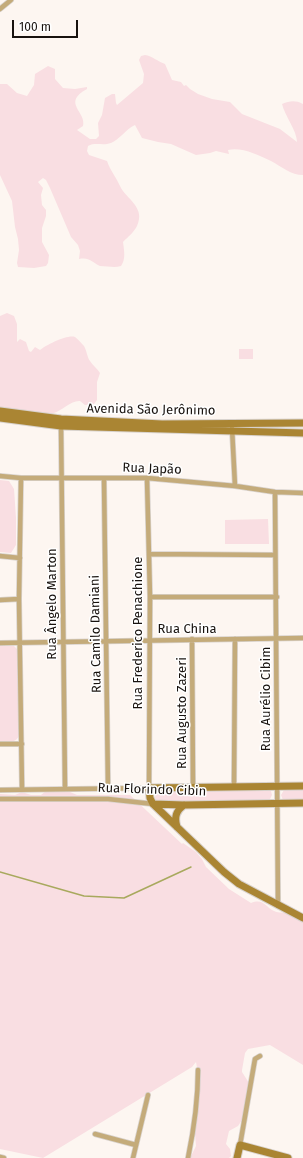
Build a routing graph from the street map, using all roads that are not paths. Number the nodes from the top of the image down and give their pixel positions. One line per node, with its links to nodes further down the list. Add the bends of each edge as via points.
1 (11, 0): 2 (street)
2 (0, 9)
3 (0, 411): 5 (street, Avenida São Jerônimo)
4 (0, 418): 5 (street, Avenida São Jerônimo)
5 (61, 423): 7 (street, Avenida São Jerônimo); 8 (street, Avenida São Jerônimo); 12 (street, Rua Ângelo Marton)
6 (303, 423): 7 (street, Avenida São Jerônimo)
7 (232, 424): 8 (street)
8 (232, 431): 9 (street, Avenida São Jerônimo); 15 (street)
9 (303, 433)
10 (0, 476): 11 (street, Rua Japão)
11 (21, 478): 12 (street, Rua Japão); 21 (street)
12 (62, 478): 14 (street, Rua Japão); 31 (street, Rua Ângelo Marton)
13 (147, 478): 14 (street, Rua Japão); 15 (street, Rua Japão); 18 (street, Rua Frederico Penachione)
14 (104, 479): 32 (street, Rua Camilo Damiani)
15 (235, 486): 16 (street, Rua Japão)
16 (275, 492): 17 (street, Rua Japão); 19 (street, Rua Aurélio Cibim)
17 (303, 493)
18 (149, 554): 19 (street); 22 (street, Rua Frederico Penachione)
19 (276, 555): 23 (street, Rua Aurélio Cibim)
20 (0, 556): 21 (street)
21 (20, 558): 24 (street)
22 (150, 597): 23 (street); 30 (street, Rua Frederico Penachione)
23 (276, 597): 26 (street, Rua Aurélio Cibim)
24 (19, 599): 25 (street); 33 (street)
25 (0, 600)
26 (277, 638): 27 (street, Rua China); 29 (street, Rua China); 39 (street, Rua Aurélio Cibim)
27 (303, 638)
28 (192, 639): 29 (street, Rua China); 30 (street, Rua China); 42 (street, Rua Augusto Zazeri)
29 (235, 639): 38 (street)
30 (150, 640): 32 (street, Rua China); 41 (street, Rua Frederico Penachione)
31 (63, 641): 32 (street, Rua China); 33 (street, Rua China); 44 (street, Rua Ângelo Marton)
32 (107, 641): 40 (street, Rua Camilo Damiani)
33 (20, 642): 34 (street, Rua China); 36 (street)
34 (0, 643)
35 (0, 744): 36 (street)
36 (22, 744): 43 (street)
37 (303, 786): 39 (street, Rua Florindo Cibin)
38 (234, 787): 39 (street, Rua Florindo Cibin); 42 (street, Rua Florindo Cibin)
39 (277, 787): 47 (street, Rua Aurélio Cibim)
40 (108, 788): 41 (street, Rua Florindo Cibin); 44 (street, Rua Florindo Cibin)
41 (149, 788): 42 (street, Rua Florindo Cibin); 49 (street)
42 (193, 788)
43 (22, 789): 44 (street, Rua Florindo Cibin); 45 (street, Rua Florindo Cibin)
44 (65, 789)
45 (0, 790)
46 (0, 799): 49 (street, Rua Florindo Cibin, via 108,800)
47 (277, 803): 48 (street, Rua Florindo Cibin); 50 (street, Rua Florindo Cibin); 52 (street, Rua Aurélio Cibim)
48 (303, 803)
49 (153, 804): 50 (street, Rua Florindo Cibin); 51 (street)
50 (184, 804): 51 (street, via 176,814)
51 (177, 827): 52 (street, via 239,884)
52 (278, 906): 53 (street)
53 (303, 918)
54 (260, 1056): 59 (street, via 255,1059)
55 (198, 1070): 63 (street, via 198,1097)
56 (148, 1095): 58 (street)
57 (95, 1134): 58 (street)
58 (136, 1145): 62 (street)
59 (240, 1145): 64 (street); 65 (street)
60 (0, 1157): 61 (street)
61 (4, 1158)
62 (133, 1158)
63 (188, 1158)
64 (237, 1158)
65 (288, 1158)

